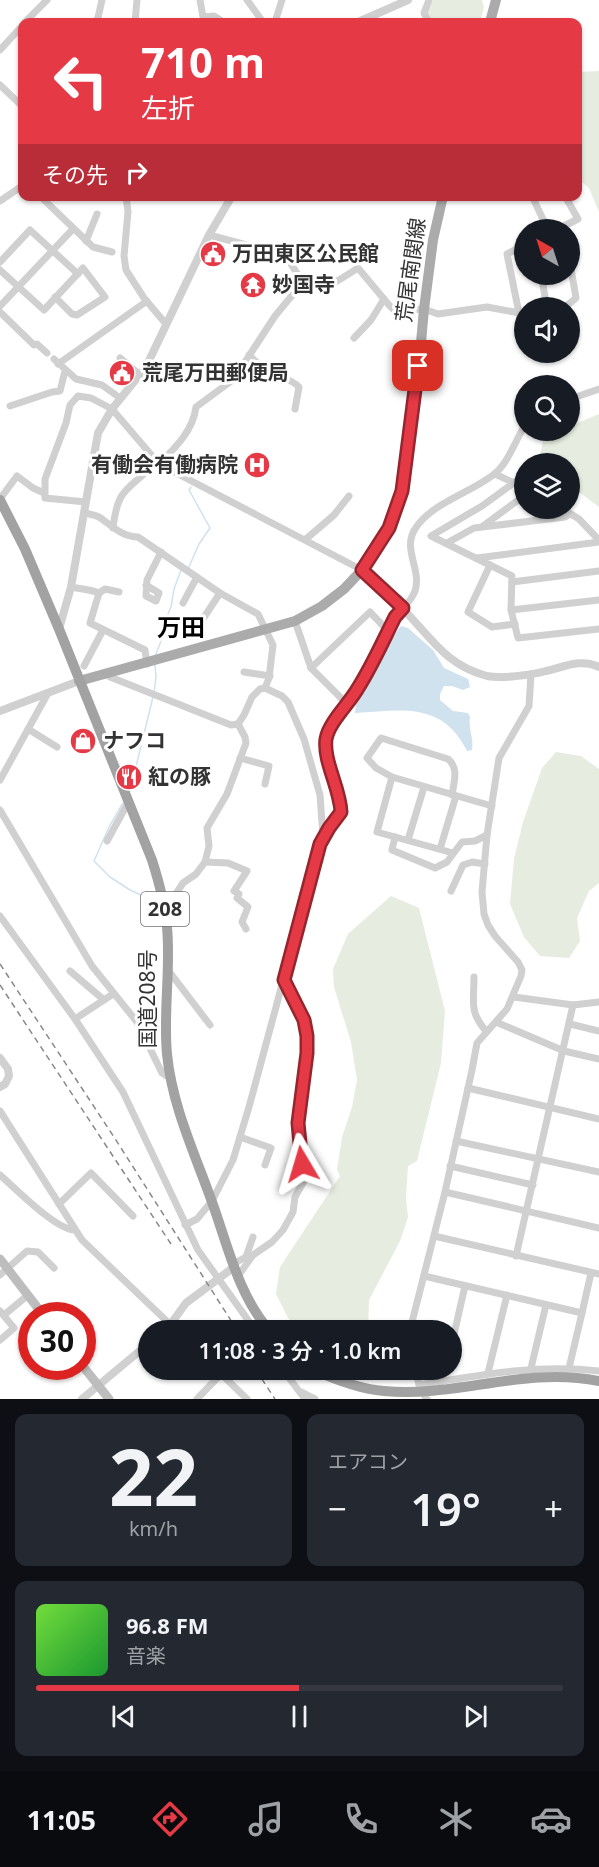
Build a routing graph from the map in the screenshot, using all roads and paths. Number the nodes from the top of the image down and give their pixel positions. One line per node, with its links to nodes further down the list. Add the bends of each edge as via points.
1 (47, 0): 10 (street)
2 (102, 0): 11 (street)
3 (137, 0): 12 (street)
4 (200, 0): 13 (street, via 203,17)
5 (247, 0): 14 (street)
6 (282, 0): 15 (street)
7 (408, 0): 16 (street)
8 (429, 0): 17 (street, via 424,13)
9 (496, 0): 18 (main road)
10 (30, 18)
11 (98, 18)
12 (135, 18)
13 (218, 18)
14 (260, 18)
15 (276, 18)
16 (367, 18)
17 (427, 18)
18 (491, 18)
19 (18, 30): 20 (street)
20 (0, 50)
21 (0, 85): 22 (street)
22 (18, 102)
23 (18, 189): 24 (street)
24 (0, 201)
25 (45, 201): 34 (street)
26 (127, 201): 48 (street, via 124,263)
27 (229, 201): 35 (street)
28 (442, 201): 50 (main road, 荒尾南関線)
29 (534, 201): 32 (street)
30 (568, 201): 33 (street)
31 (97, 214): 36 (street)
32 (543, 219)
33 (578, 219)
34 (73, 229): 36 (street); 38 (street)
35 (209, 235): 43 (street, via 285,255); 53 (street)
36 (86, 241): 39 (street)
37 (514, 250): 44 (street, via 507,254)
38 (53, 251): 40 (street, via 30,230); 42 (street); 45 (street)
39 (112, 252)
40 (0, 262)
41 (0, 270): 45 (street)
42 (78, 274): 46 (street); 46 (street, via 83,268 105,297 77,315)
43 (303, 282): 47 (street, via 322,287 358,268); 56 (street)
44 (514, 282)
45 (18, 287): 46 (street, via 44,310); 49 (street)
46 (55, 297)
47 (384, 299): 50 (street, via 394,310 402,312); 54 (street)
48 (147, 301): 53 (street); 58 (street, via 56,362)
49 (0, 306)
50 (424, 309): 52 (street, via 438,314 487,308); 87 (main road, 荒尾南関線, via 402,491 389,528)
51 (0, 312): 55 (street)
52 (514, 312)
53 (166, 324): 59 (street)
54 (354, 338)
55 (47, 353)
56 (249, 355): 65 (street, via 261,368 294,381 299,387); 67 (street, via 234,379 196,407 184,436)
57 (120, 358): 59 (street)
58 (64, 371): 62 (street, via 76,380 102,385); 63 (street, via 60,391)
59 (140, 375): 62 (street)
60 (599, 389): 61 (street)
61 (580, 396)
62 (120, 398): 64 (street)
63 (10, 406)
64 (112, 409): 67 (street); 71 (street, via 78,396 70,405 45,479); 74 (street, via 98,433)
65 (295, 409)
66 (517, 441): 68 (street)
67 (158, 463): 80 (street, via 129,485 119,499); 81 (street)
68 (495, 474): 69 (street); 98 (street, via 439,506 415,528 410,547 417,579 410,601)
69 (514, 482)
70 (514, 483): 83 (street, via 431,536)
71 (44, 493): 73 (street, via 17,476); 74 (street, via 45,498)
72 (349, 496): 81 (street)
73 (0, 499): 102 (highway, 国道208号 / 208)
74 (86, 502): 76 (street)
75 (514, 503): 79 (street)
76 (85, 513): 80 (street, via 98,516); 92 (street)
77 (548, 519): 79 (street)
78 (577, 519): 82 (street)
79 (481, 527): 83 (street)
80 (113, 528): 84 (street, via 138,537)
81 (306, 539): 87 (street)
82 (599, 541): 85 (street)
83 (447, 543): 85 (street)
84 (161, 552): 89 (street); 91 (street)
85 (477, 558): 86 (street)
86 (490, 565): 90 (street, via 512,576); 101 (street, via 468,612 492,627)
87 (362, 570): 98 (street); 100 (main road, 荒尾南関線, via 322,606)
88 (599, 571): 90 (street)
89 (197, 577): 95 (street); 97 (street)
90 (512, 582): 99 (street)
91 (146, 585)
92 (71, 587): 94 (street); 102 (street)
93 (119, 592): 94 (street, via 105,589)
94 (99, 593): 105 (street, via 90,623)
95 (220, 593): 103 (street, via 258,614); 106 (street)
96 (599, 600): 99 (street)
97 (183, 603)
98 (403, 608): 107 (street); 114 (street, via 447,657 487,676)
99 (512, 610): 101 (street)
100 (295, 621): 103 (main road, 荒尾南関線); 111 (street)
101 (514, 624): 104 (street, via 518,638)
102 (59, 629): 116 (highway, 国道208号 / 208)
103 (267, 629): 108 (main road, 荒尾南関線); 115 (street, via 273,645)
104 (599, 629)
105 (103, 630): 108 (street, via 145,650); 109 (street)
106 (195, 631)
107 (388, 631): 111 (street, via 370,612); 119 (street)
108 (147, 663): 113 (main road, 荒尾南関線)
109 (84, 666)
110 (599, 667): 114 (street, via 578,663)
111 (310, 668): 119 (street)
112 (244, 672): 115 (street)
113 (110, 673): 116 (main road, 荒尾南関線); 121 (street, via 110,677 155,696)
114 (531, 674): 131 (street, via 529,706 499,758)
115 (270, 676): 117 (street)
116 (79, 681): 118 (street); 130 (highway, 国道208号 / 208)
117 (266, 688): 121 (street, via 252,697); 134 (street, via 288,702 297,720 320,795)
118 (48, 693): 120 (street); 122 (street)
119 (348, 705): 134 (street, via 329,728 326,739 341,812)
120 (0, 711)
121 (238, 724): 124 (street, via 246,743)
122 (28, 729): 123 (street); 126 (street)
123 (57, 747)
124 (240, 758): 127 (street, via 269,766); 140 (street, via 227,794 207,828 209,846)
125 (392, 777): 128 (street); 129 (street, via 367,758 381,738 452,762); 135 (street, via 377,832)
126 (0, 780)
127 (265, 784)
128 (424, 787): 129 (street); 136 (street)
129 (454, 795): 131 (street); 138 (street)
130 (129, 801): 137 (street); 143 (highway, 国道208号 / 208, via 152,860)
131 (492, 806): 133 (street)
132 (0, 810): 150 (street, via 92,966)
133 (488, 835): 139 (street, via 462,842); 141 (street)
134 (323, 837): 149 (street)
135 (395, 837): 136 (street); 139 (street, via 392,850 435,868 447,862)
136 (408, 840): 138 (street)
137 (107, 841)
138 (440, 849): 139 (street)
139 (453, 853)
140 (205, 862): 143 (street); 145 (street, via 228,863 247,871 234,891 248,907 242,922)
141 (485, 864): 142 (street, via 463,865); 151 (street, via 484,914 495,936 522,970)
142 (451, 891)
143 (164, 906): 146 (highway, 国道208号 / 208)
144 (0, 916): 155 (street)
145 (246, 929)
146 (168, 970): 158 (street); 164 (highway, 国道208号 / 208)
147 (70, 971): 152 (street)
148 (474, 977): 159 (street, via 474,1011)
149 (284, 980): 172 (street); 193 (street, via 304,1020 307,1036 298,1123 304,1181 283,1230)
150 (113, 994): 152 (street); 164 (street, via 137,1022 162,1073)
151 (514, 997): 154 (street); 156 (street)
152 (104, 1000): 155 (street)
153 (599, 1002): 154 (street)
154 (573, 1005): 157 (street)
155 (75, 1019): 185 (street, via 123,1092)
156 (496, 1022): 159 (street); 161 (street)
157 (570, 1024): 160 (street); 161 (street)
158 (210, 1025)
159 (486, 1031): 166 (street, via 474,1051)
160 (599, 1031)
161 (564, 1051): 163 (street); 167 (street)
162 (0, 1058): 165 (street, via 9,1076)
163 (599, 1059)
164 (170, 1078): 181 (highway, 国道208号 / 208, via 179,1114)
165 (0, 1087)
166 (468, 1088): 167 (street); 173 (street)
167 (551, 1107): 169 (street); 174 (street)
168 (0, 1111): 170 (street)
169 (599, 1119)
170 (8, 1124): 171 (street); 182 (street)
171 (0, 1131)
172 (240, 1137): 175 (street, via 271,1148); 181 (street)
173 (456, 1140): 174 (street); 176 (street)
174 (538, 1160): 177 (street); 179 (street)
175 (265, 1165)
176 (450, 1166): 179 (street); 180 (street)
177 (599, 1172)
178 (0, 1175): 187 (street, via 56,1222)
179 (533, 1185): 183 (street)
180 (445, 1192): 183 (street); 188 (street)
181 (212, 1202): 185 (street, via 197,1220); 193 (highway, 国道208号 / 208)
182 (59, 1204): 184 (street, via 91,1173); 187 (street)
183 (527, 1212): 186 (street); 190 (street)
184 (133, 1216)
185 (185, 1225): 197 (street)
186 (599, 1228)
187 (75, 1230): 205 (street)
188 (434, 1236): 190 (street); 196 (street)
189 (253, 1237): 193 (street, via 246,1257)
190 (516, 1256): 195 (street)
191 (0, 1259): 194 (main road)
192 (54, 1268): 194 (street, via 38,1252 27,1251)
193 (235, 1269): 197 (street); 208 (highway, 国道208号 / 208, via 249,1303)
194 (4, 1272): 199 (main road)
195 (595, 1274): 204 (street)
196 (424, 1276): 198 (street); 209 (street)
197 (217, 1279): 206 (street, via 186,1303); 207 (street)
198 (465, 1286): 200 (street); 210 (street)
199 (28, 1295): 201 (main road); 203 (street)
200 (507, 1295): 202 (street); 216 (street)
201 (33, 1302)
202 (546, 1305): 204 (street); 213 (street)
203 (2, 1313): 211 (street, via 14,1328)
204 (582, 1313): 214 (street)
205 (161, 1320)
206 (176, 1320)
207 (248, 1320)
208 (262, 1320)
209 (413, 1320)
210 (457, 1320)
211 (0, 1340)
212 (138, 1352): 224 (street)
213 (531, 1368): 214 (street); 216 (street)
214 (569, 1368): 215 (street)
215 (599, 1371)
216 (488, 1373): 222 (street)
217 (94, 1380): 224 (main road)
218 (212, 1380): 229 (street)
219 (227, 1380): 230 (street)
220 (291, 1380): 225 (street)
221 (337, 1380): 226 (highway, via 383,1391)
222 (442, 1381): 226 (street)
223 (599, 1381): 226 (highway, via 541,1376)
224 (98, 1385): 227 (street); 228 (main road)
225 (299, 1391): 231 (street); 232 (street)
226 (422, 1392)
227 (82, 1399)
228 (109, 1399)
229 (197, 1399)
230 (247, 1399)
231 (305, 1399)
232 (315, 1399)

